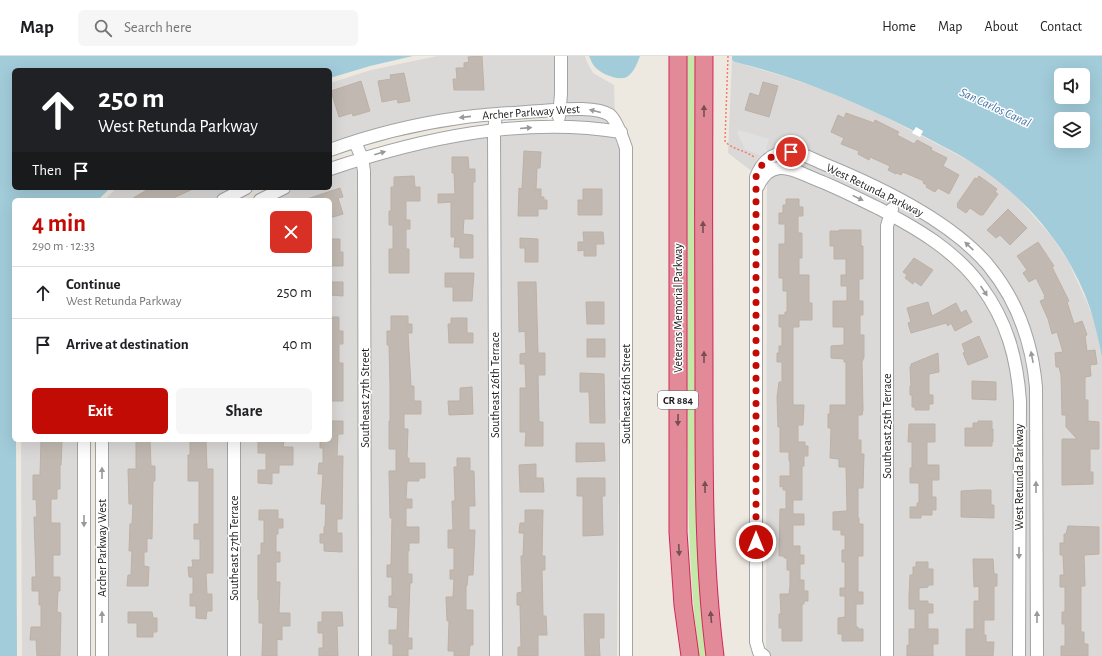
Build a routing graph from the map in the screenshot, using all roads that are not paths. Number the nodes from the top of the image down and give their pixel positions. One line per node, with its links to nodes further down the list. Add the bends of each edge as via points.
1 (561, 56): 5 (street)
2 (669, 56): 21 (highway, via 669,168)
3 (678, 56): 21 (highway, Veterans Memorial Parkway / CR 884)
4 (704, 56): 32 (highway, CR 884, one-way to 4, via 705,530)
5 (560, 109): 6 (street, Archer Parkway West); 7 (street); 9 (street, Archer Parkway West, one-way to 5, via 605,113 588,109)
6 (496, 114): 8 (street, Southeast 26th Terrace); 10 (street, Archer Parkway West, one-way to 10, via 417,125)
7 (558, 126): 8 (street, Archer Parkway West, one-way to 7); 9 (street, Archer Parkway West)
8 (494, 131): 12 (street, Archer Parkway West, one-way to 8, via 429,140); 29 (street, Southeast 26th Terrace)
9 (621, 132): 30 (street, Southeast 26th Street, via 626,148)
10 (355, 142): 11 (street, Archer Parkway West); 12 (street, Southeast 27th Street)
11 (332, 149)
12 (362, 158): 13 (street, Archer Parkway West); 28 (street, Southeast 27th Street)
13 (332, 168)
14 (242, 190): 17 (street)
15 (280, 190): 18 (street)
16 (756, 190): 19 (street, West Retunda Parkway, via 756,177 766,160 791,152 836,169); 20 (street, West Retunda Parkway, one-way to 20, via 762,178 771,170 788,168 857,197); 33 (street, via 756,642 759,652)
17 (227, 198)
18 (264, 198)
19 (897, 198): 20 (street, Southeast 25th Terrace); 36 (street, West Retunda Parkway, one-way to 19, via 1036,387 1027,336 1006,291 977,253 940,223)
20 (890, 215): 34 (street, Southeast 25th Terrace, via 886,252); 35 (street, West Retunda Parkway, one-way to 35, via 937,243 960,262 990,299 1011,345 1020,401)
21 (678, 265): 31 (highway, Veterans Memorial Parkway / CR 884, one-way to 31, via 678,532)
22 (84, 442): 25 (street, Archer Parkway West, one-way to 25)
23 (102, 442): 26 (street, Archer Parkway West, one-way to 23)
24 (234, 442): 27 (street, Southeast 27th Terrace)
25 (84, 656)
26 (102, 656)
27 (234, 656)
28 (365, 656)
29 (496, 656)
30 (626, 656)
31 (690, 656)
32 (715, 656)
33 (764, 656)
34 (887, 656)
35 (1019, 656)
36 (1037, 656)

